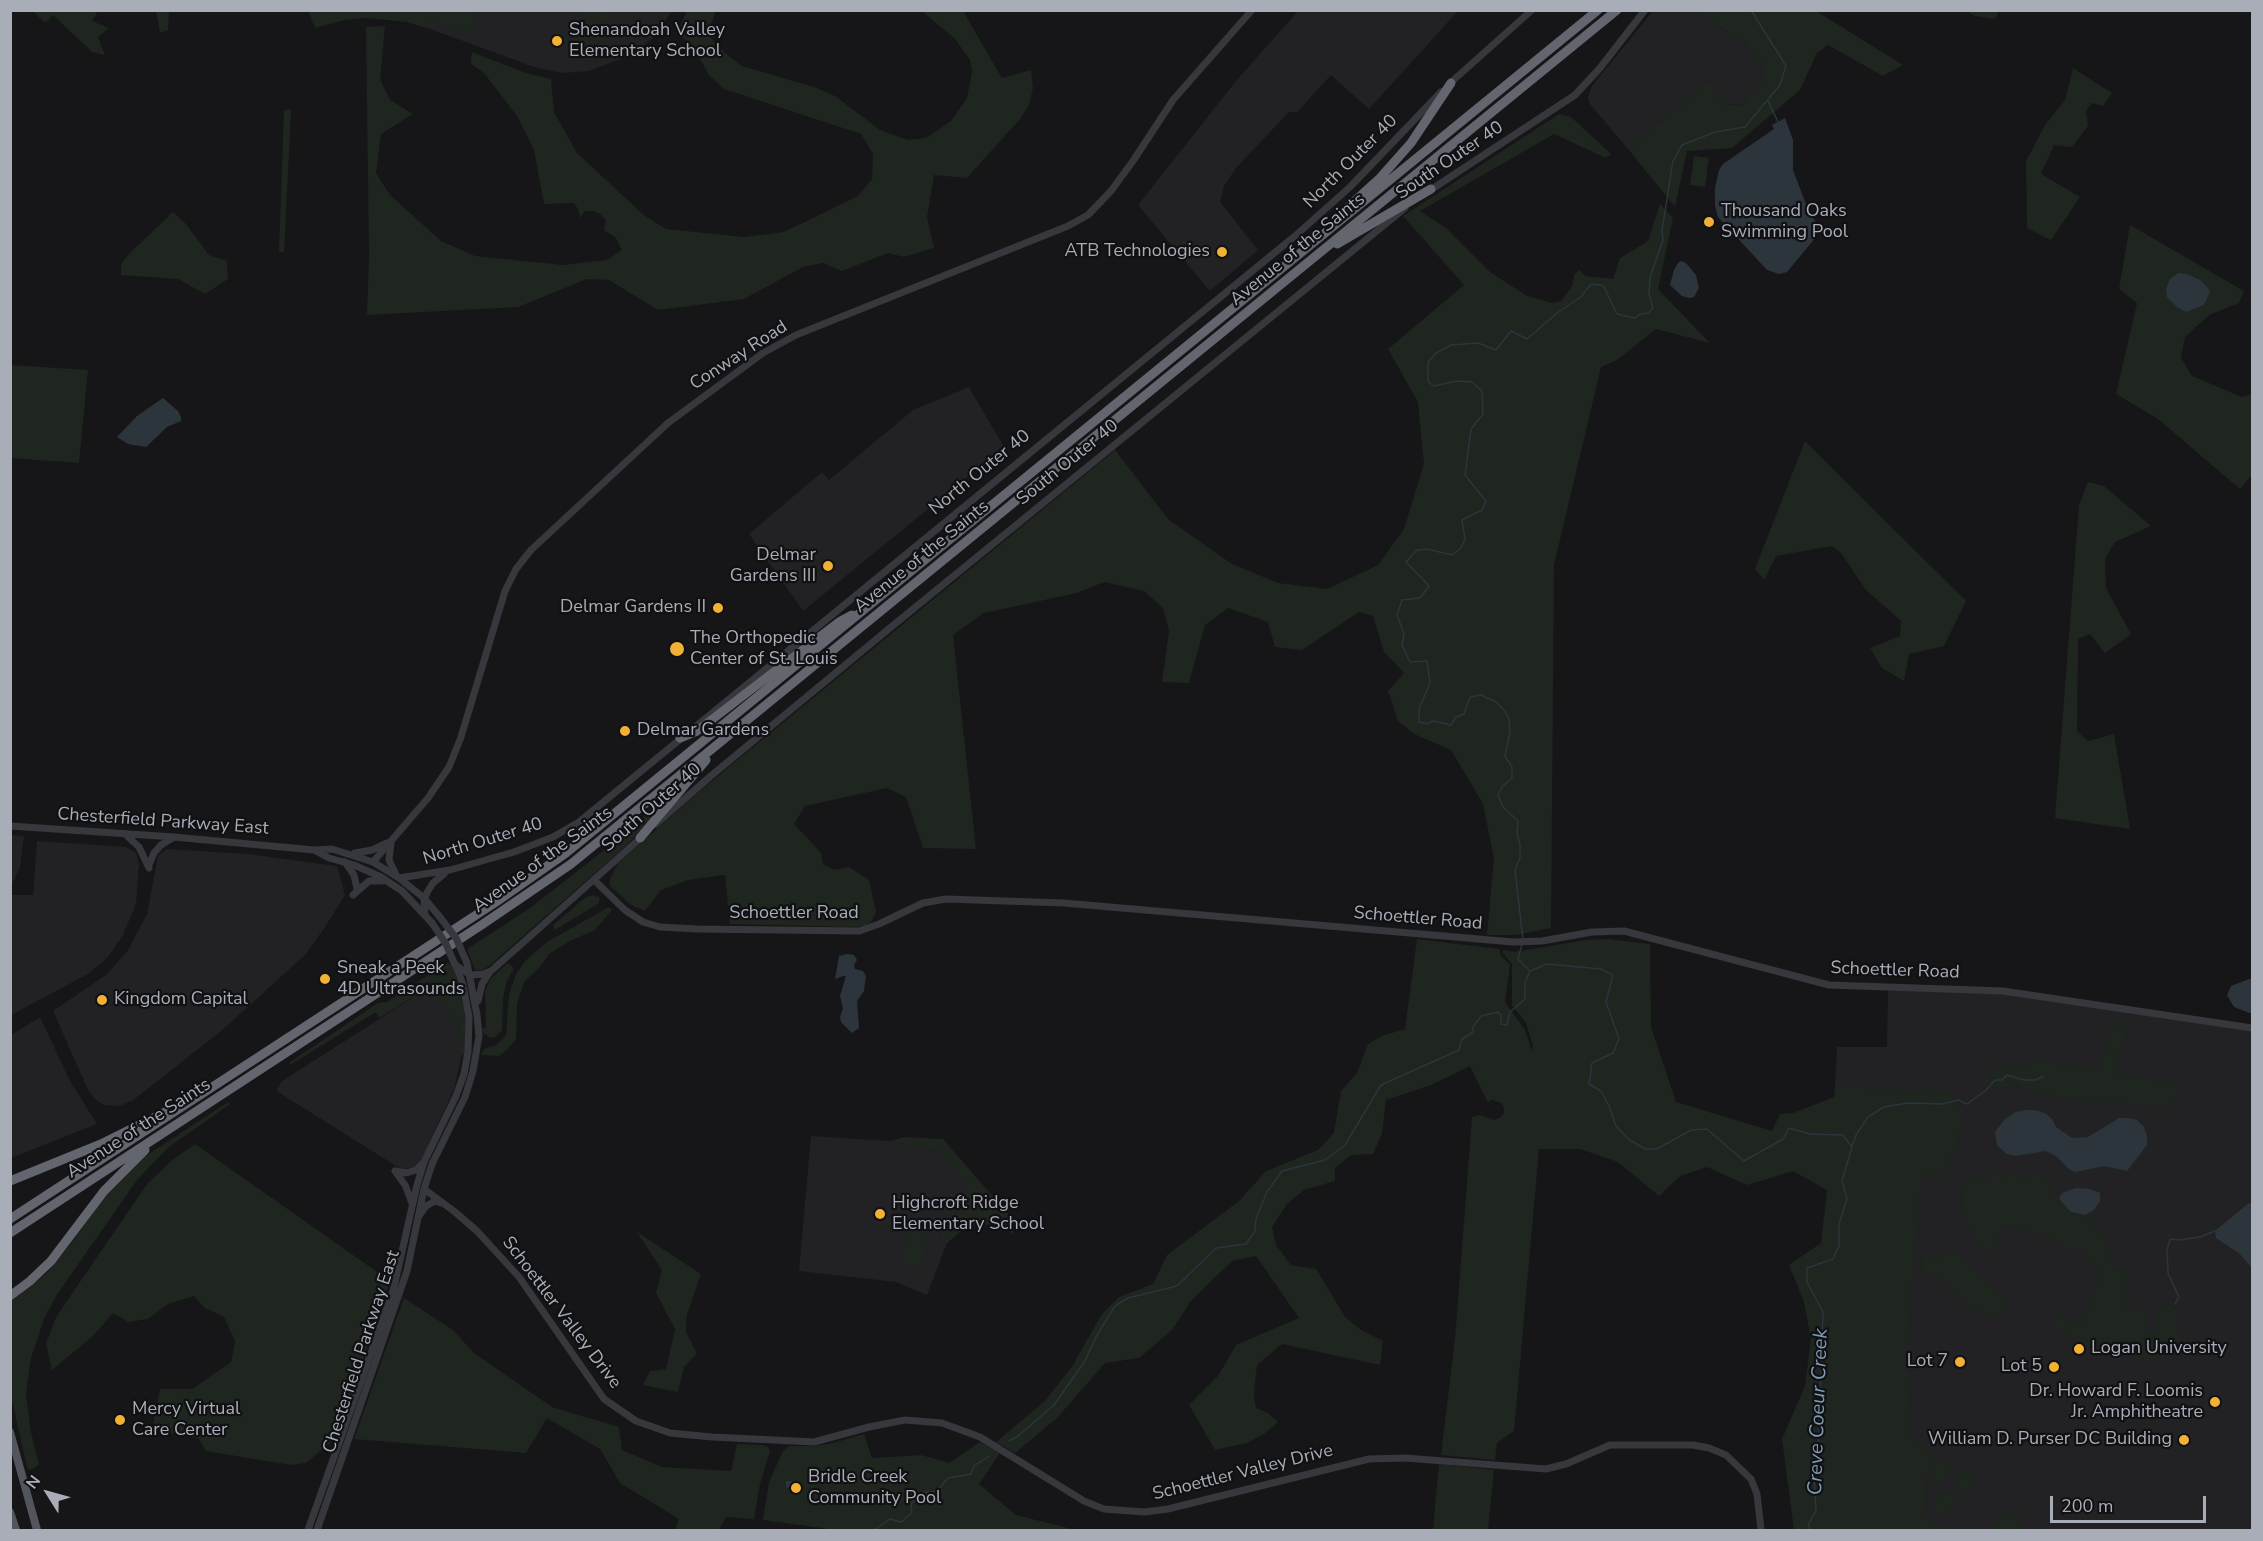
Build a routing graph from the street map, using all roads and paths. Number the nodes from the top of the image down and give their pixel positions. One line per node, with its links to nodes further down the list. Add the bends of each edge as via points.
1 (1252, 10): 17 (street, Conway Road, via 1173,100 1111,192 1088,215 796,335 763,353 668,423 531,550 505,591 449,767)
2 (1532, 10): 6 (street, North Outer 40)
3 (1598, 10): 8 (highway, Avenue of the Saints)
4 (1617, 10): 9 (highway, Avenue of the Saints)
5 (1645, 10): 7 (street, South Outer 40, via 1575,95)
6 (1451, 83): 8 (highway, via 1411,143); 11 (street, North Outer 40, via 1316,218)
7 (1431, 189): 9 (highway); 16 (street, South Outer 40, via 920,603)
8 (1334, 225): 10 (highway, Avenue of the Saints)
9 (1322, 251): 12 (highway, Avenue of the Saints)
10 (872, 604): 11 (highway, via 839,622 697,731); 33 (highway, Avenue of the Saints, via 543,870)
11 (680, 738): 22 (street, North Outer 40, via 568,829 524,848)
12 (719, 744): 16 (highway); 34 (highway, Avenue of the Saints, via 531,893)
13 (10, 826): 14 (street, Chesterfield Parkway East)
14 (125, 834): 15 (street, Chesterfield Parkway East); 15 (street, via 139,847 149,867 154,853)
15 (174, 837): 18 (street, Chesterfield Parkway East)
16 (640, 838): 24 (street, South Outer 40)
17 (392, 840): 19 (street, via 372,850); 21 (street, Conway Road); 23 (street, via 389,860)
18 (314, 850): 19 (street, Chesterfield Parkway East); 20 (street, Chesterfield Parkway East)
19 (348, 853): 21 (street, Chesterfield Parkway East)
20 (345, 862): 25 (street, Chesterfield Parkway East); 25 (street, via 354,875 355,892 369,881)
21 (373, 862): 23 (street, Chesterfield Parkway East)
22 (450, 870): 23 (street, North Outer 40); 26 (street, via 433,883)
23 (398, 878): 26 (street, Chesterfield Parkway East)
24 (594, 880): 29 (street, South Outer 40); 32 (street, Schoettler Road, via 625,910 660,927 859,931 923,903 946,899 1064,903 1503,941 1542,941 1624,931 1829,985 2003,991)
25 (387, 881): 27 (street, Chesterfield Parkway East)
26 (424, 899): 27 (street); 30 (street, Chesterfield Parkway East, bridge, via 456,939)
27 (425, 915): 28 (street, Chesterfield Parkway East, bridge)
28 (457, 967): 30 (street); 35 (street, Chesterfield Parkway East, via 469,1017 468,1052 456,1096)
29 (491, 971): 30 (street); 31 (street, via 478,995)
30 (471, 975): 31 (street, Chesterfield Parkway East)
31 (477, 1012): 37 (street, Chesterfield Parkway East, via 479,1036 470,1082)
32 (2253, 1028)
33 (188, 1103): 36 (highway); 41 (highway, Avenue of the Saints)
34 (157, 1137): 42 (highway, Avenue of the Saints); 43 (highway, via 114,1179 40,1273)
35 (424, 1162): 39 (street, Chesterfield Parkway East); 39 (street, via 416,1170 395,1171)
36 (10, 1181)
37 (424, 1189): 38 (street, Schoettler Valley Drive); 40 (street, Chesterfield Parkway East)
38 (442, 1203): 40 (street, via 435,1201 426,1206); 50 (street, Schoettler Valley Drive, via 486,1240 519,1277 604,1399 636,1421 670,1432 814,1442 905,1420 942,1423 980,1437 1084,1501 1124,1512 1168,1509 1369,1459 1406,1458 1534,1469 1557,1467 1620,1444 1693,1445 1726,1455 1751,1479 1757,1494)
39 (413, 1206): 48 (street, Chesterfield Parkway East, via 393,1291)
40 (418, 1218): 49 (street, Chesterfield Parkway East, via 407,1271)
41 (10, 1219)
42 (10, 1233)
43 (10, 1296)
44 (10, 1432): 47 (main road)
45 (10, 1512): 46 (main road)
46 (16, 1530)
47 (37, 1530)
48 (308, 1530)
49 (317, 1530)
50 (1761, 1530)

